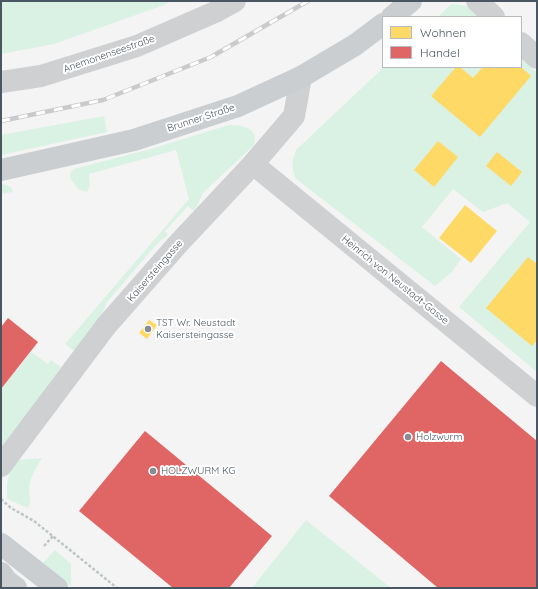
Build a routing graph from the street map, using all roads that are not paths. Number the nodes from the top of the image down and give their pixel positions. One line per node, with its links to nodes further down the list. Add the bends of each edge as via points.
1 (235, 1): 10 (street, Anemonenseestraße, via 137,46 41,76)
2 (411, 1): 4 (main road)
3 (477, 1): 5 (street)
4 (393, 16)
5 (493, 16)
6 (382, 25): 9 (main road, Brunner Straße)
7 (522, 44): 8 (street)
8 (537, 58)
9 (300, 77): 11 (street, Kaisersteingasse, via 294,116); 12 (main road, Brunner Straße, via 238,106 134,140)
10 (1, 82)
11 (253, 164): 13 (street, Heinrich von Neustadt-Gasse); 14 (street, Kaisersteingasse, via 106,326)
12 (1, 170)
13 (537, 396)
14 (1, 466)
15 (1, 544): 18 (main road)
16 (1, 573): 17 (main road)
17 (16, 588)
18 (57, 588)

